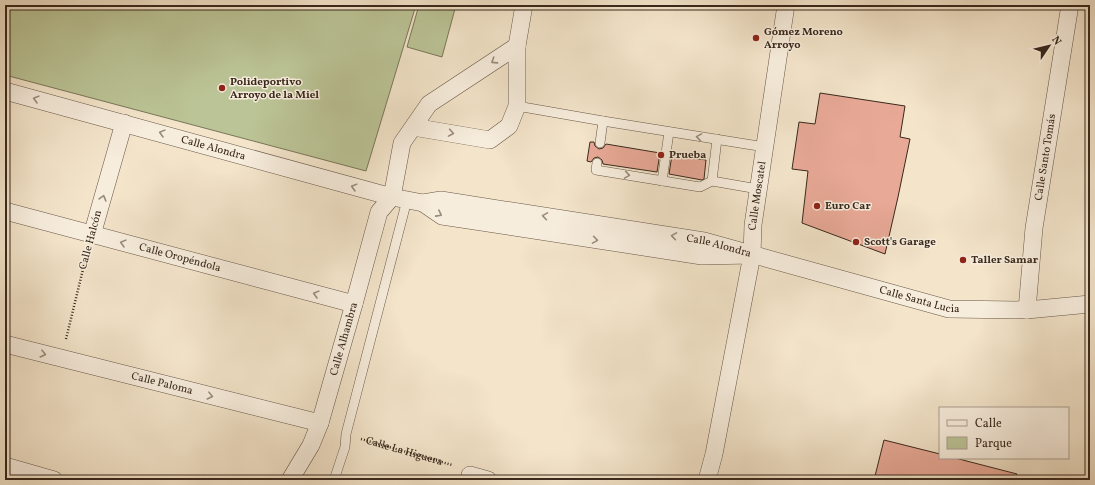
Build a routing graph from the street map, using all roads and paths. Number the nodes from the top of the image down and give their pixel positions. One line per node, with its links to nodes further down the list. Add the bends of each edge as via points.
1 (524, 5): 4 (street)
2 (786, 5): 13 (street, Calle Moscatel)
3 (1070, 5): 24 (street, Calle Santo Tomás, via 1034,228)
4 (517, 46): 6 (street); 9 (street, one-way to 9, via 429,104)
5 (5, 90): 8 (street, Calle Alondra, one-way to 5)
6 (517, 106): 7 (lane); 9 (street, one-way to 6, via 490,140 509,126)
7 (603, 122): 10 (lane); 12 (lane)
8 (124, 123): 18 (street, Calle Alondra, one-way to 8); 20 (street, Calle Halcón, one-way to 8)
9 (413, 127): 18 (street, via 402,143)
10 (669, 132): 11 (lane, one-way to 10); 15 (lane)
11 (717, 139): 13 (lane); 16 (lane)
12 (600, 143)
13 (765, 147): 17 (street, Calle Moscatel)
14 (597, 163): 15 (lane, one-way to 15, via 596,170)
15 (662, 180): 16 (lane, via 700,187)
16 (712, 181): 17 (lane)
17 (758, 189): 21 (street, Calle Moscatel)
18 (407, 200): 21 (street, Calle Alondra, via 449,201 704,241); 22 (street, Calle Alhambra, via 379,212); 28 (lane)
19 (5, 211): 20 (street, Calle Oropéndola)
20 (92, 235): 22 (street, Calle Oropéndola, one-way to 20); 26 (path, Calle Halcón)
21 (752, 255): 24 (street, Calle Santa Lucia, via 950,310); 35 (street, Calle Moscatel)
22 (354, 304): 27 (street, Calle Alhambra)
23 (1090, 304): 24 (street, Calle Santa Lucia)
24 (1027, 310)
25 (5, 344): 26 (street, Calle Paloma, one-way to 26)
26 (62, 358): 27 (street, Calle Paloma, one-way to 27)
27 (320, 423): 32 (street, Calle Alhambra, via 311,445)
28 (346, 434): 30 (path, Calle La Higuera, via 457,466); 33 (lane, via 345,447)
29 (5, 466): 31 (street)
30 (470, 475): 34 (street)
31 (54, 480)
32 (290, 480)
33 (334, 480)
34 (488, 480)
35 (707, 480)

